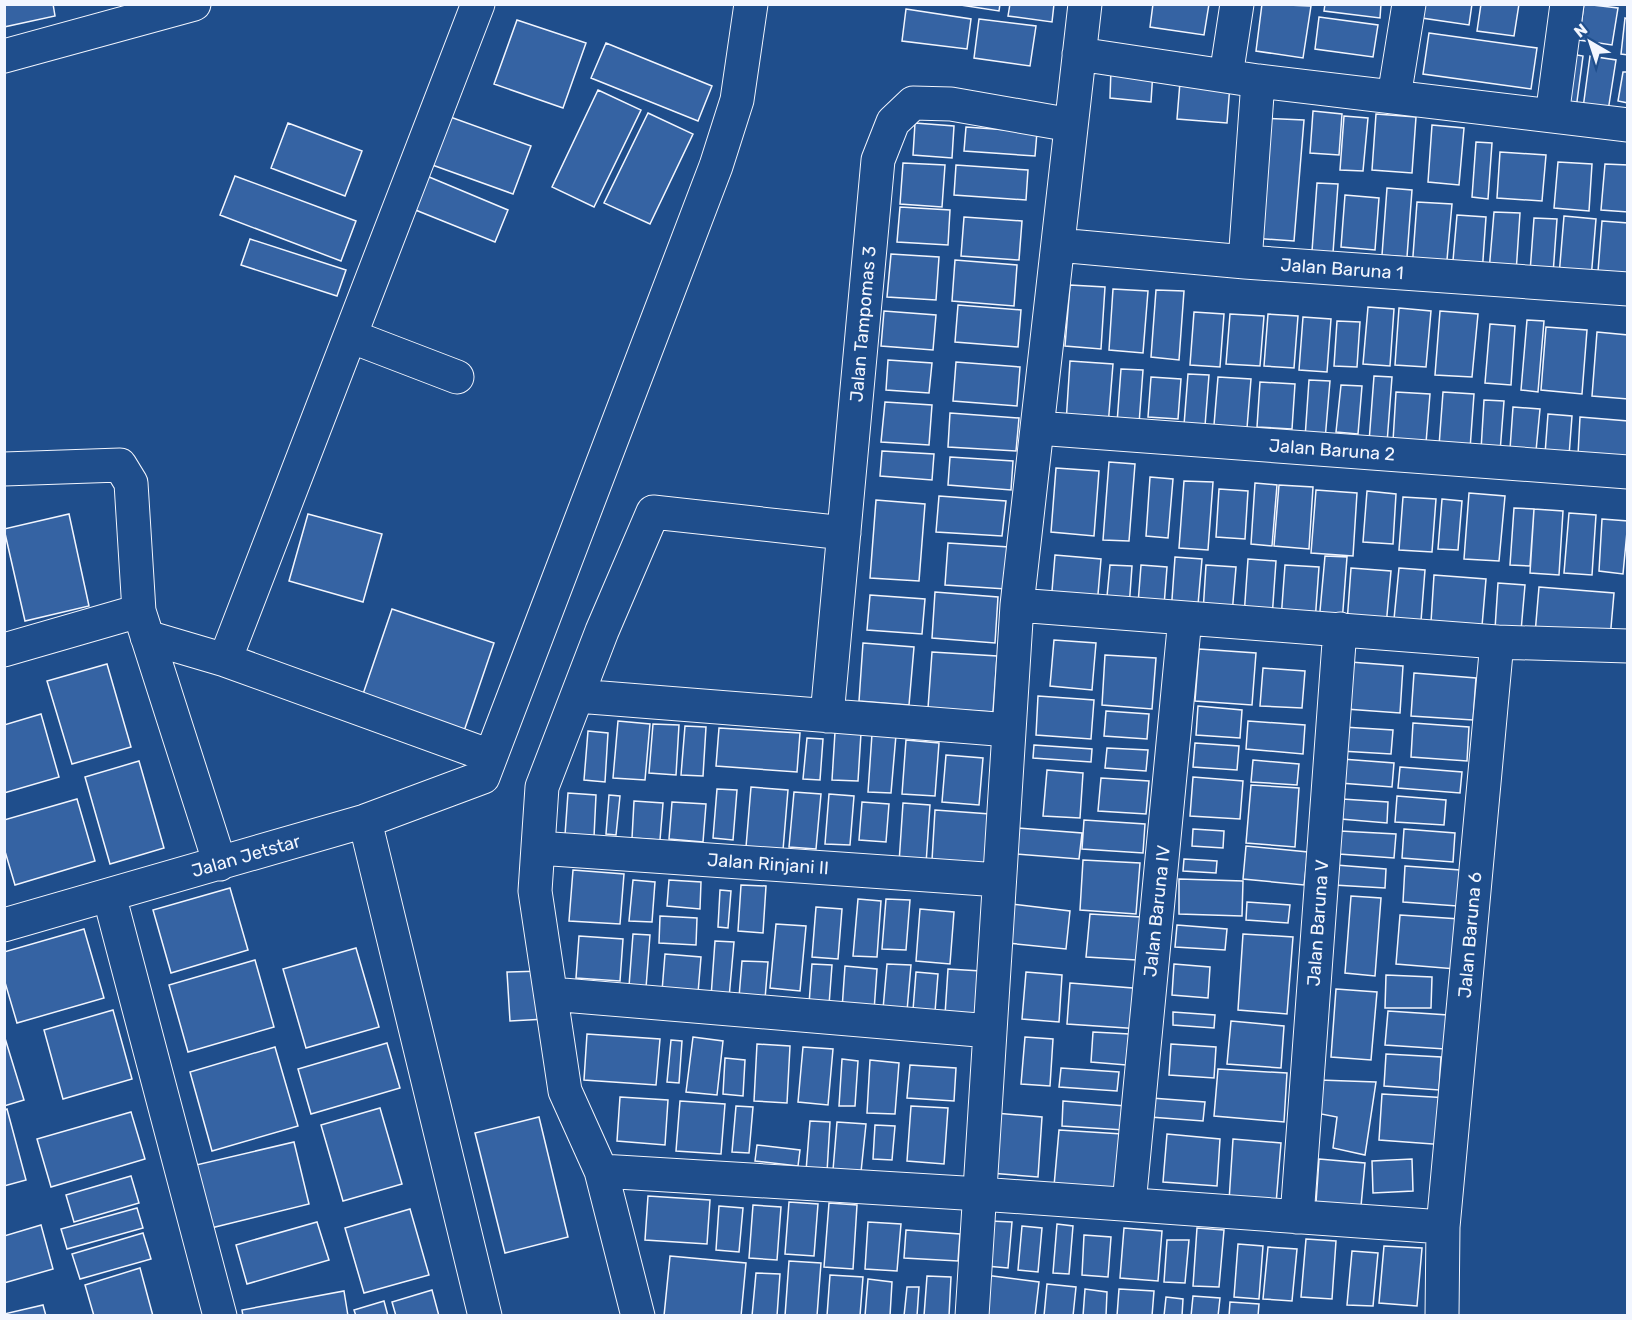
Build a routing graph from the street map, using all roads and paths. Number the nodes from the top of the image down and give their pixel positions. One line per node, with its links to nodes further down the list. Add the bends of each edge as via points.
1 (194, 4): 9 (street)
2 (478, 4): 19 (street)
3 (751, 4): 36 (street, via 737,100 716,166)
4 (1085, 4): 8 (street)
5 (1237, 4): 10 (street)
6 (1409, 4): 12 (street)
7 (1568, 4): 13 (street)
8 (1079, 54): 10 (street); 14 (street)
9 (4, 56)
10 (1226, 76): 11 (street)
11 (1258, 81): 12 (street); 17 (street)
12 (1394, 97): 13 (street)
13 (1552, 116): 15 (street)
14 (1071, 125): 16 (street); 24 (street, Jalan Tampomas 3, via 951,104 913,103 893,122 878,160)
15 (1628, 125)
16 (1058, 245): 17 (street, Jalan Baruna 1); 21 (street)
17 (1245, 262): 18 (street, Jalan Baruna 1)
18 (1628, 288)
19 (350, 336): 20 (street); 32 (street)
20 (457, 377)
21 (1037, 428): 23 (street, Jalan Baruna 2); 25 (street)
22 (4, 469): 27 (street, via 120,465 132,483)
23 (1628, 472)
24 (844, 533): 33 (street, via 653,512); 34 (street, Jalan Tampomas 3)
25 (1017, 605): 26 (street); 35 (street)
26 (1185, 618): 28 (street); 47 (street, Jalan Baruna IV)
27 (143, 624): 31 (street); 32 (street); 39 (street)
28 (1340, 629): 29 (street); 48 (street, Jalan Baruna V)
29 (1497, 642): 30 (street); 49 (street, Jalan Baruna 6)
30 (1628, 646)
31 (4, 650)
32 (225, 660): 36 (street)
33 (577, 696): 34 (street); 38 (street, via 542,787)
34 (827, 716): 35 (street)
35 (1009, 730): 40 (street)
36 (487, 766): 37 (street, Jalan Jetstar)
37 (365, 821): 39 (street, Jalan Jetstar); 51 (street)
38 (538, 848): 40 (street, Jalan Rinjani II); 43 (street, via 535,891)
39 (220, 864): 41 (street, Jalan Jetstar)
40 (999, 880): 44 (street)
41 (109, 895): 42 (street, Jalan Jetstar); 50 (street)
42 (4, 925)
43 (550, 994): 44 (street); 45 (street, via 565,1091)
44 (990, 1031): 46 (street)
45 (601, 1171): 46 (street); 52 (street)
46 (980, 1194): 47 (street); 53 (street)
47 (1129, 1204): 48 (street)
48 (1297, 1217): 49 (street)
49 (1443, 1227): 54 (street, Jalan Baruna 6)
50 (220, 1316)
51 (485, 1316)
52 (638, 1316)
53 (972, 1316)
54 (1442, 1316)

